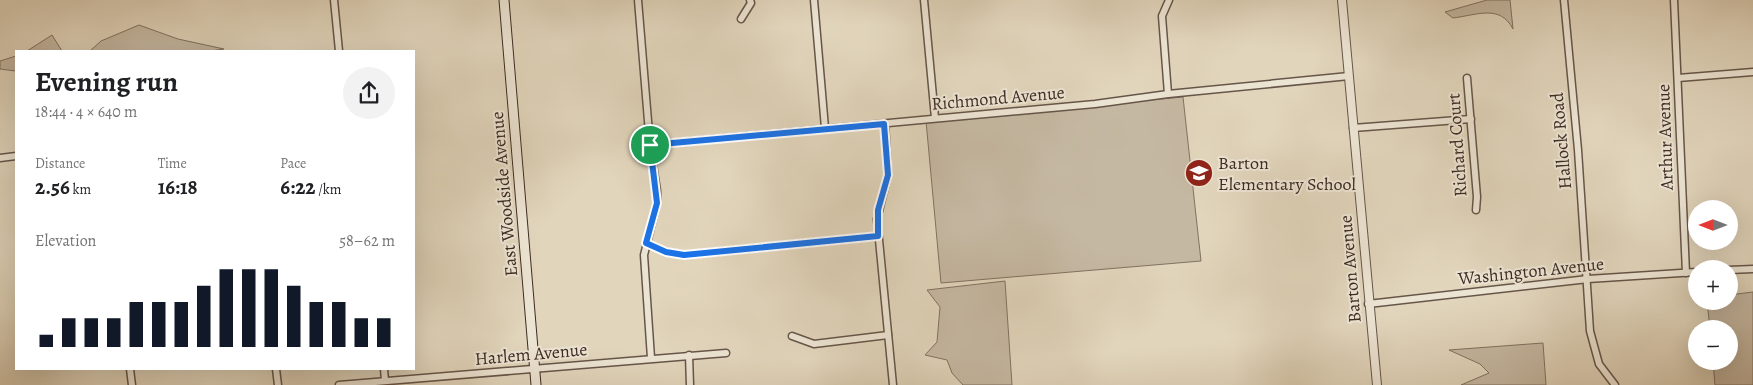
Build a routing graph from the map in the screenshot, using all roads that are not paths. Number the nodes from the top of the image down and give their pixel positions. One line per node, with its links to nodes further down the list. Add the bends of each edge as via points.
1 (334, 0): 12 (street)
2 (504, 0): 39 (main road, East Woodside Avenue)
3 (638, 0): 23 (street)
4 (750, 0): 11 (street)
5 (814, 0): 21 (street)
6 (924, 0): 18 (street)
7 (1342, 0): 14 (street, Barton Avenue)
8 (1564, 0): 32 (street, Hallock Road)
9 (1674, 0): 16 (street, Arthur Avenue)
10 (1166, 1): 17 (street, via 1162,29)
11 (741, 19)
12 (339, 50)
13 (1753, 72): 16 (street)
14 (1349, 76): 17 (street, Richmond Avenue); 22 (street, Barton Avenue)
15 (1466, 78): 19 (street, Richard Court)
16 (1678, 78): 31 (street, Arthur Avenue)
17 (1168, 94): 18 (street, Richmond Avenue)
18 (935, 118): 20 (street, Richmond Avenue)
19 (1471, 119): 22 (street); 26 (street, Richard Court)
20 (884, 124): 21 (street, Richmond Avenue); 27 (street, via 888,175 878,210)
21 (825, 128): 23 (street, Richmond Avenue)
22 (1353, 128): 33 (street, Barton Avenue)
23 (650, 145): 28 (street, via 657,203)
24 (15, 156): 25 (street)
25 (0, 158)
26 (1476, 210)
27 (878, 236): 28 (street, via 684,255 666,252); 34 (street)
28 (646, 243): 38 (street, via 644,262)
29 (1753, 269): 30 (street)
30 (1738, 270)
31 (1686, 273): 32 (street, Washington Avenue)
32 (1588, 279): 33 (street, Washington Avenue); 52 (street, Hallock Road, via 1594,350 1599,364)
33 (1368, 304): 51 (street, Barton Avenue)
34 (888, 334): 35 (street, via 814,344); 50 (street)
35 (792, 336)
36 (726, 353): 37 (street, Harlem Avenue)
37 (688, 355): 38 (street, Harlem Avenue); 49 (street)
38 (651, 358): 39 (street, Harlem Avenue)
39 (535, 369): 44 (street, Harlem Avenue); 48 (main road, East Woodside Avenue)
40 (130, 370): 45 (street)
41 (276, 370): 46 (street)
42 (384, 370): 43 (street)
43 (385, 381): 44 (street, Harlem Avenue); 47 (street, Harlem Avenue)
44 (408, 382)
45 (132, 385)
46 (278, 385)
47 (340, 385)
48 (536, 385)
49 (690, 385)
50 (893, 385)
51 (1377, 385)
52 (1615, 385)

